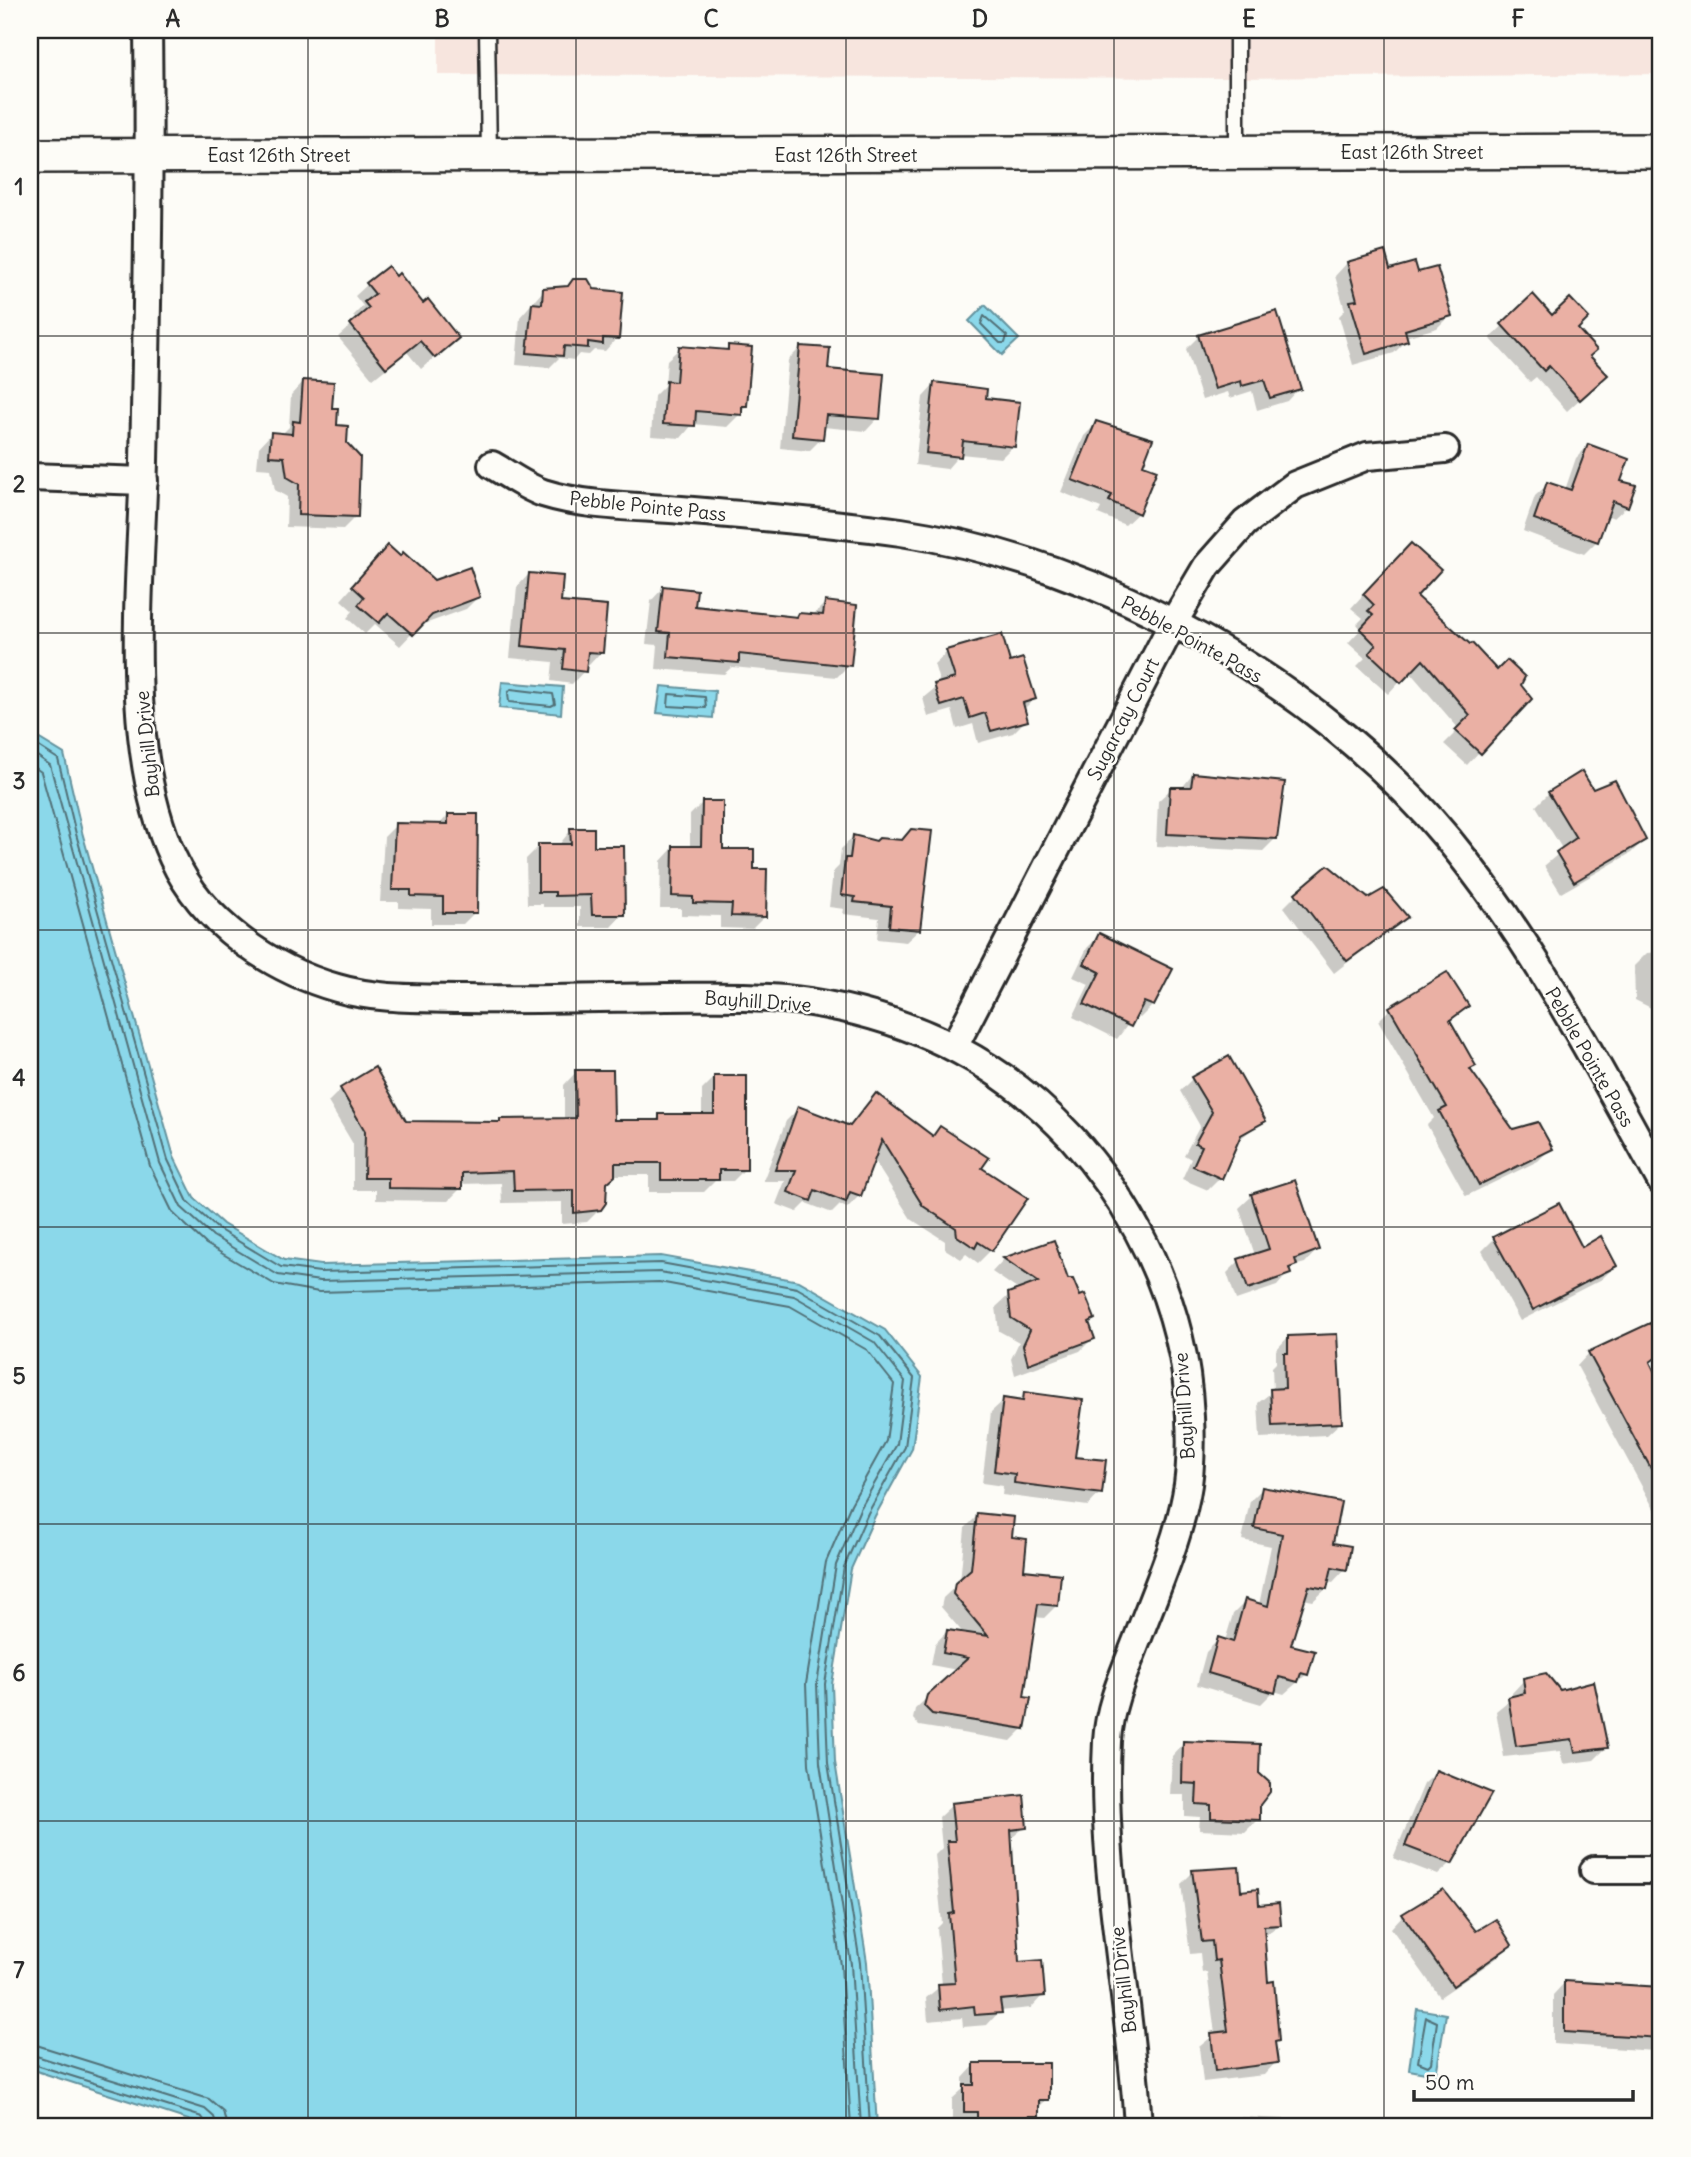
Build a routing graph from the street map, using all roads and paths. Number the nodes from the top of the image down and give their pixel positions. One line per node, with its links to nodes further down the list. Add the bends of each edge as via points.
1 (148, 30): 6 (street, Bayhill Drive)
2 (487, 30): 8 (lane)
3 (1237, 30): 5 (lane)
4 (1661, 151): 5 (street, East 126th Street)
5 (1237, 153): 8 (street, East 126th Street)
6 (149, 155): 7 (street, East 126th Street); 8 (street, East 126th Street); 12 (street, Bayhill Drive)
7 (30, 156)
8 (489, 156)
9 (1445, 449): 13 (street, Sugarcay Court, via 1367,456 1295,485 1245,523 1207,566)
10 (492, 465): 13 (street, Pebble Pointe Pass, via 539,492 579,502 808,521 977,548 1052,569)
11 (30, 477): 12 (street)
12 (144, 481): 14 (street, Bayhill Drive, via 142,736 153,808 190,889 249,946 282,966 339,989 408,998 708,997 807,1002 875,1018)
13 (1172, 625): 14 (street, Sugarcay Court); 15 (street, Pebble Pointe Pass, via 1304,706 1366,755 1445,836 1491,895 1555,995)
14 (955, 1045): 18 (street, Bayhill Drive, via 1012,1083 1085,1152 1145,1243 1179,1338 1187,1390 1187,1493 1116,1697 1107,1736 1109,1860)
15 (1660, 1178)
16 (1594, 1870): 17 (street)
17 (1661, 1870)
18 (1138, 2127)

